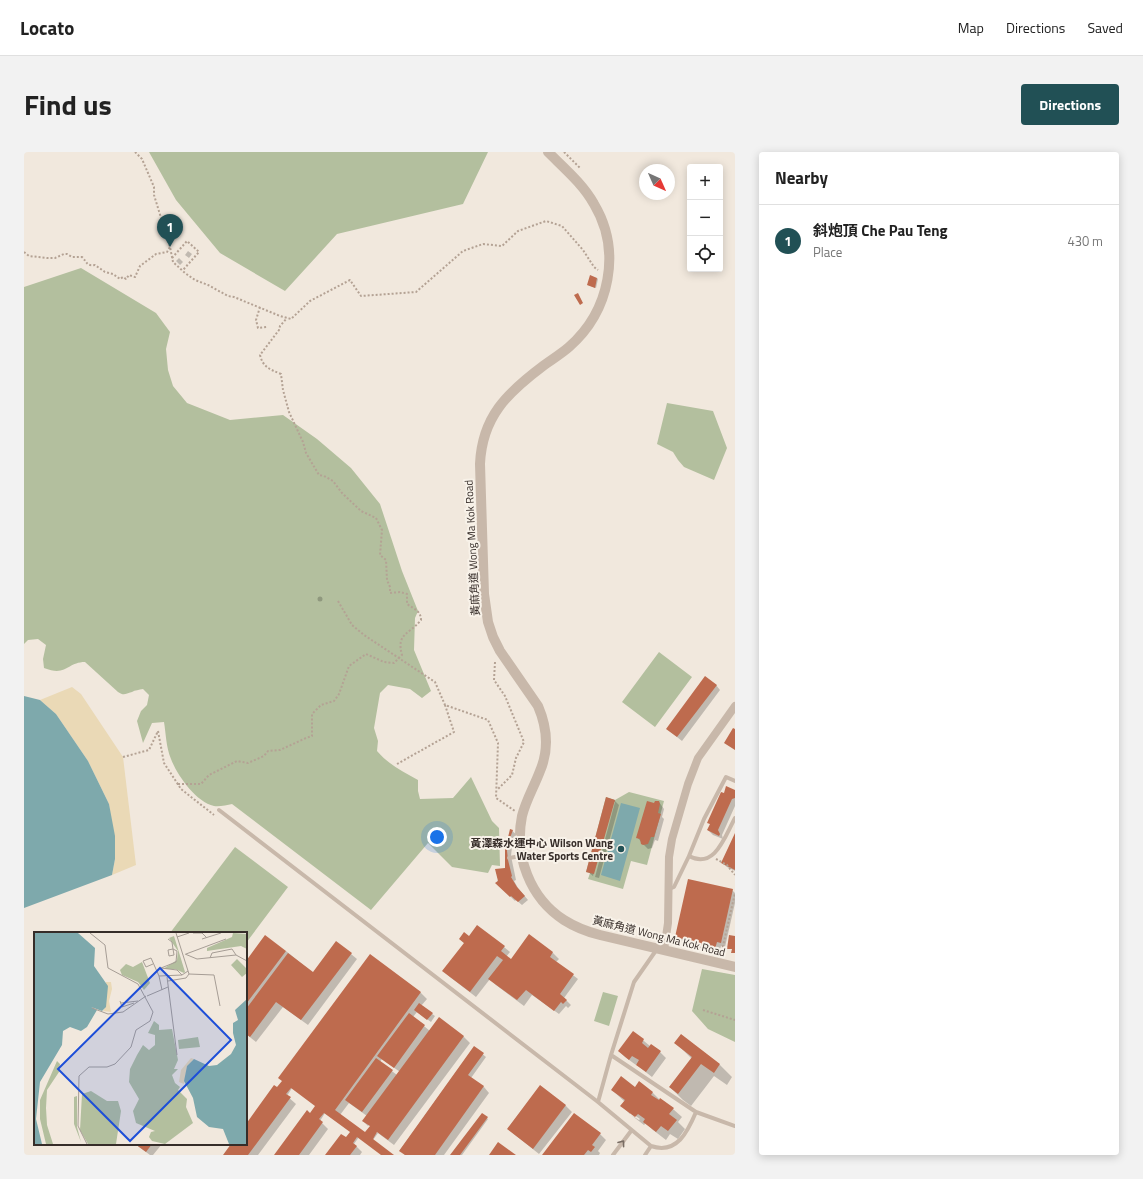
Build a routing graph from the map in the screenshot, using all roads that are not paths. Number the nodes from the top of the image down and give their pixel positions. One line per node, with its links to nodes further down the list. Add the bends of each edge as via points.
1 (548, 152): 6 (street, 黃麻角道 Wong Ma Kok Road, via 594,203 608,242 610,262 606,288 590,324 568,348 508,396 494,413 482,447 480,464 484,594 488,622 496,644 538,706 546,732 546,750 542,766 523,816 520,833)
2 (735, 706): 9 (street, via 698,758 690,777 671,844)
3 (735, 781): 7 (lane, via 726,777 704,818)
4 (219, 810): 13 (lane)
5 (735, 818): 7 (lane, via 717,852 711,857 696,860)
6 (521, 856): 8 (lane); 10 (street, 黃麻角道 Wong Ma Kok Road, via 534,889 546,905 563,920 581,929)
7 (689, 856): 9 (lane, via 674,887)
8 (509, 858)
9 (668, 889): 10 (street, via 668,923)
10 (661, 950): 11 (street, 黃麻角道 Wong Ma Kok Road); 12 (lane, via 634,982)
11 (735, 967)
12 (611, 1055): 13 (lane); 14 (lane)
13 (598, 1102): 16 (lane)
14 (696, 1112): 15 (lane); 17 (lane, via 686,1132 674,1147 664,1151)
15 (735, 1126)
16 (632, 1131): 17 (lane); 18 (lane, one-way to 16)
17 (651, 1146): 19 (lane)
18 (613, 1155)
19 (645, 1155)

